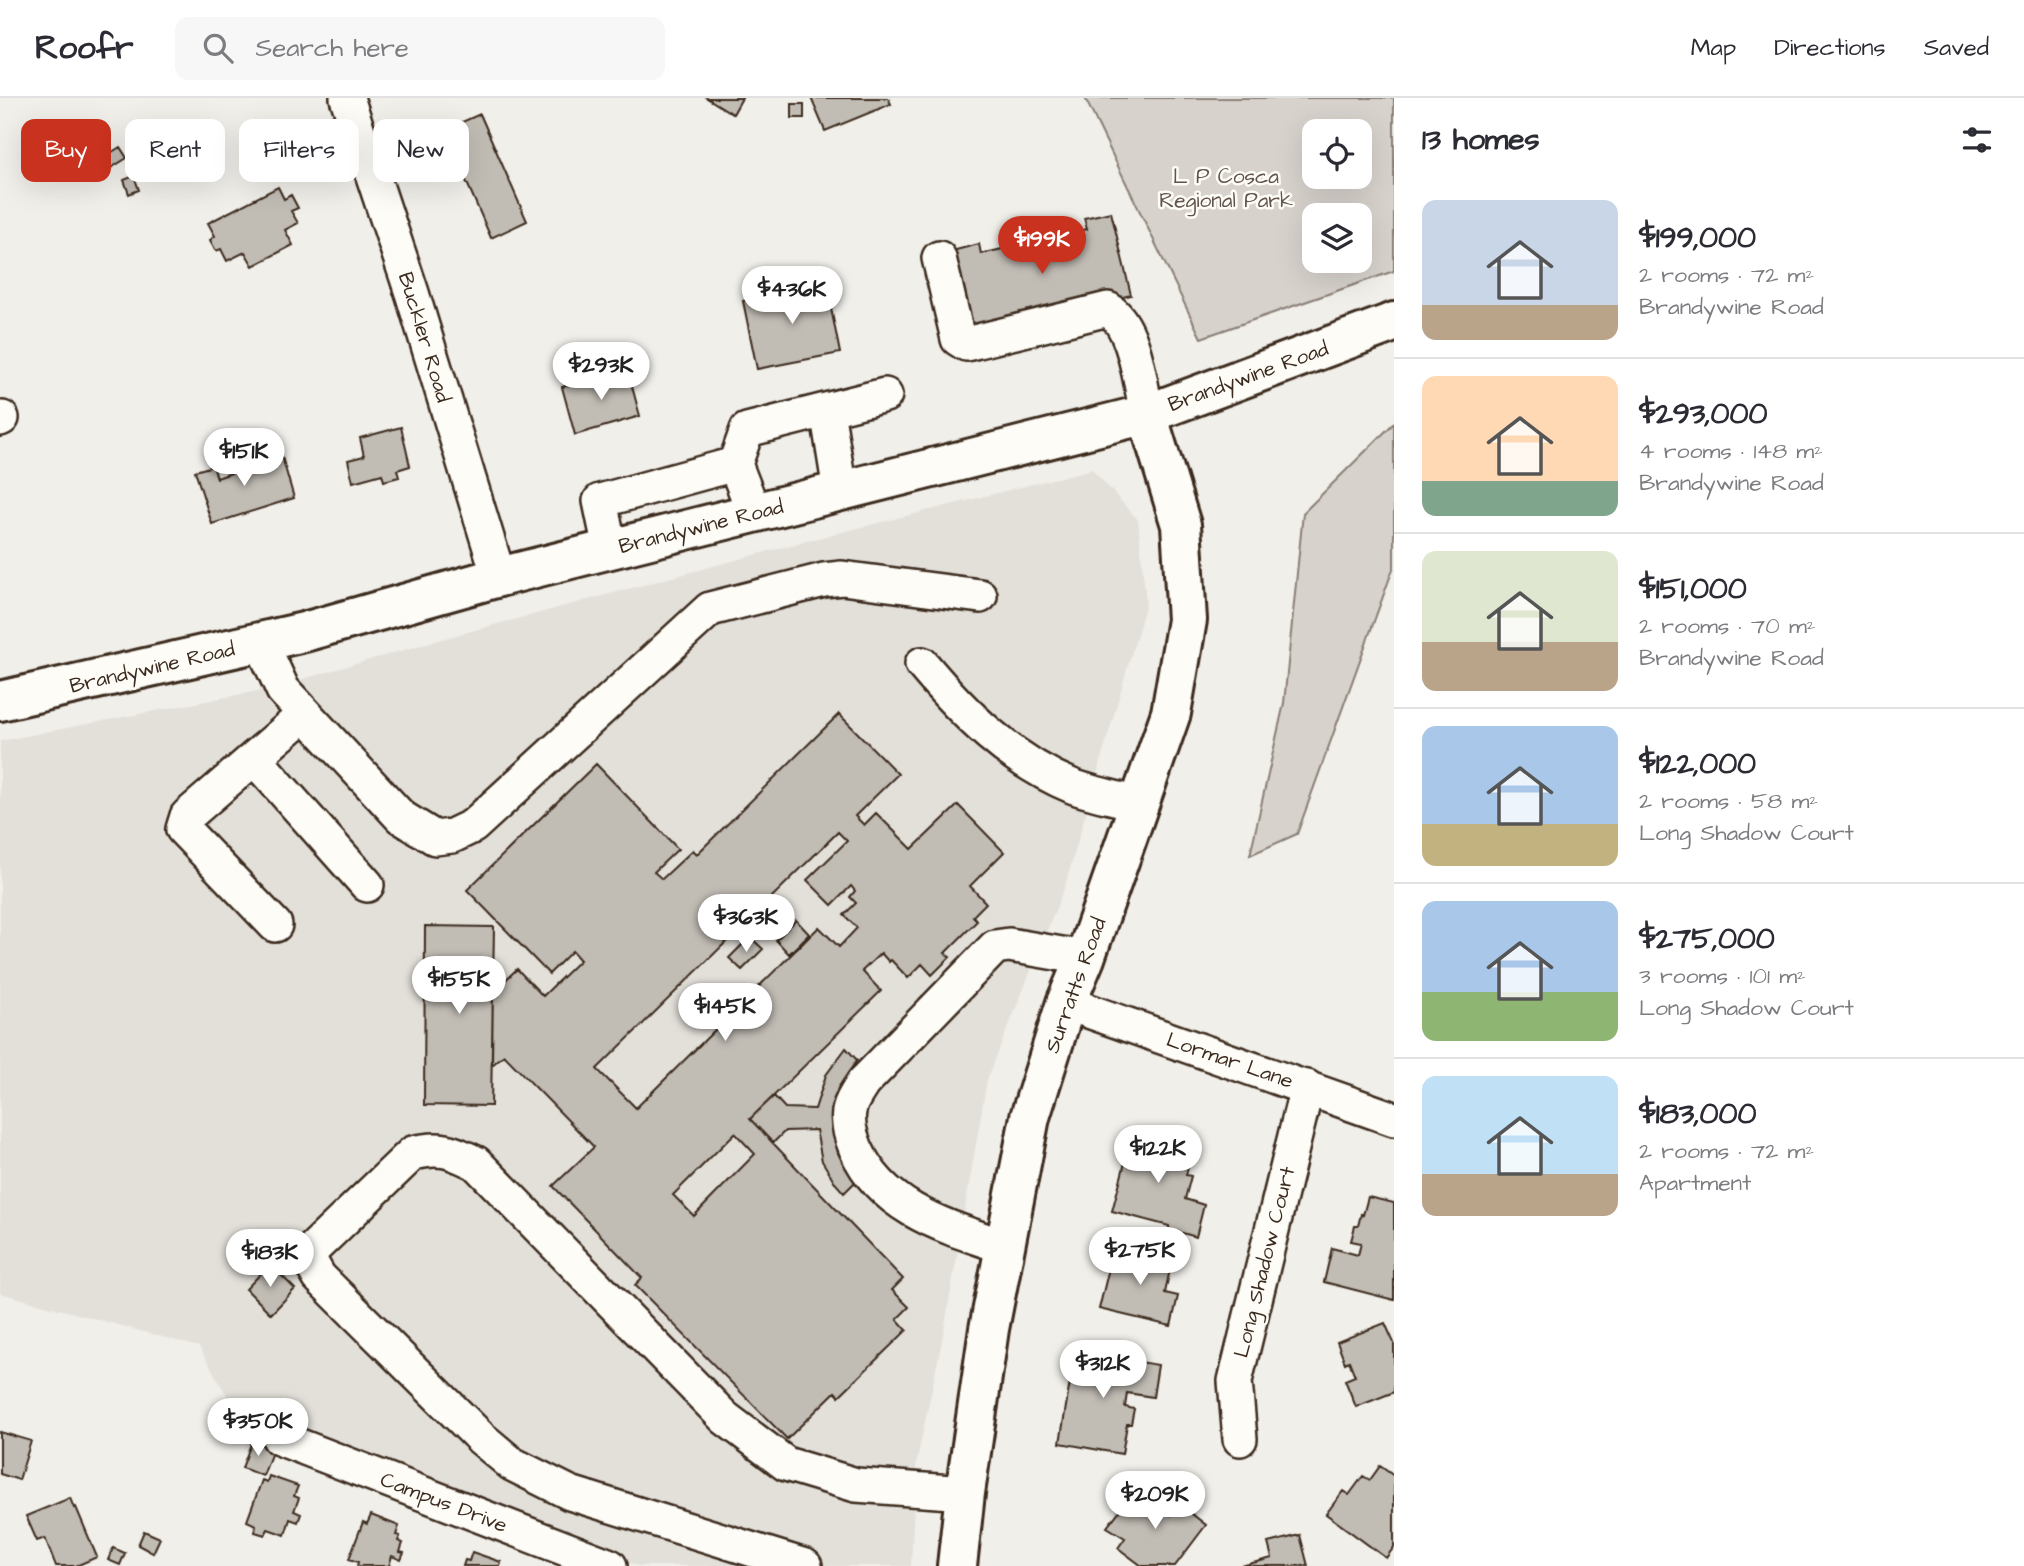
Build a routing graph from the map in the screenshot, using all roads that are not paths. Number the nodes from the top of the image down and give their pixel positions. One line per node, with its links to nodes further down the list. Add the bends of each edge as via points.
1 (347, 98): 11 (street, Buckler Road)
2 (939, 258): 6 (street, via 958,339 966,344 1108,309 1117,315 1127,331)
3 (1394, 322): 6 (main road, Brandywine Road)
4 (885, 395): 5 (street)
5 (827, 410): 7 (street, via 747,430); 8 (street)
6 (1147, 414): 8 (main road, Brandywine Road); 18 (main road, Surratts Road, via 1181,525 1187,620 1171,713)
7 (735, 464): 9 (street); 10 (street, via 600,501)
8 (840, 491): 9 (main road, Brandywine Road)
9 (754, 513): 10 (main road, Brandywine Road)
10 (610, 549): 11 (main road, Brandywine Road)
11 (499, 577): 13 (main road, Brandywine Road)
12 (980, 596): 16 (street, via 842,578 710,609 473,826 452,836 435,838 401,817)
13 (261, 642): 15 (main road, Brandywine Road); 16 (street, via 283,690)
14 (922, 664): 18 (street, via 956,705 1038,770 1073,786)
15 (0, 701)
16 (305, 714): 17 (street)
17 (254, 758): 19 (street); 20 (street, via 187,816 183,829)
18 (1139, 804): 21 (main road, Surratts Road)
19 (368, 885)
20 (275, 925)
21 (1085, 958): 22 (main road, Surratts Road); 25 (street, via 1009,945 995,947 863,1083 849,1108 850,1136 864,1168 901,1205)
22 (1066, 1003): 23 (street, Lormar Lane); 25 (main road, Surratts Road, via 1030,1117)
23 (1307, 1087): 24 (street, Lormar Lane); 27 (street, Long Shadow Court, via 1235,1381)
24 (1394, 1119)
25 (1005, 1247): 28 (main road, Surratts Road)
26 (279, 1438): 29 (street, Campus Drive)
27 (1240, 1439)
28 (965, 1493): 30 (street, via 856,1485 786,1464 725,1418 483,1170 456,1153 433,1147 414,1153 314,1248 309,1259 319,1278 512,1464 570,1493); 31 (main road, Surratts Road)
29 (610, 1566)
30 (805, 1566)
31 (957, 1566)

